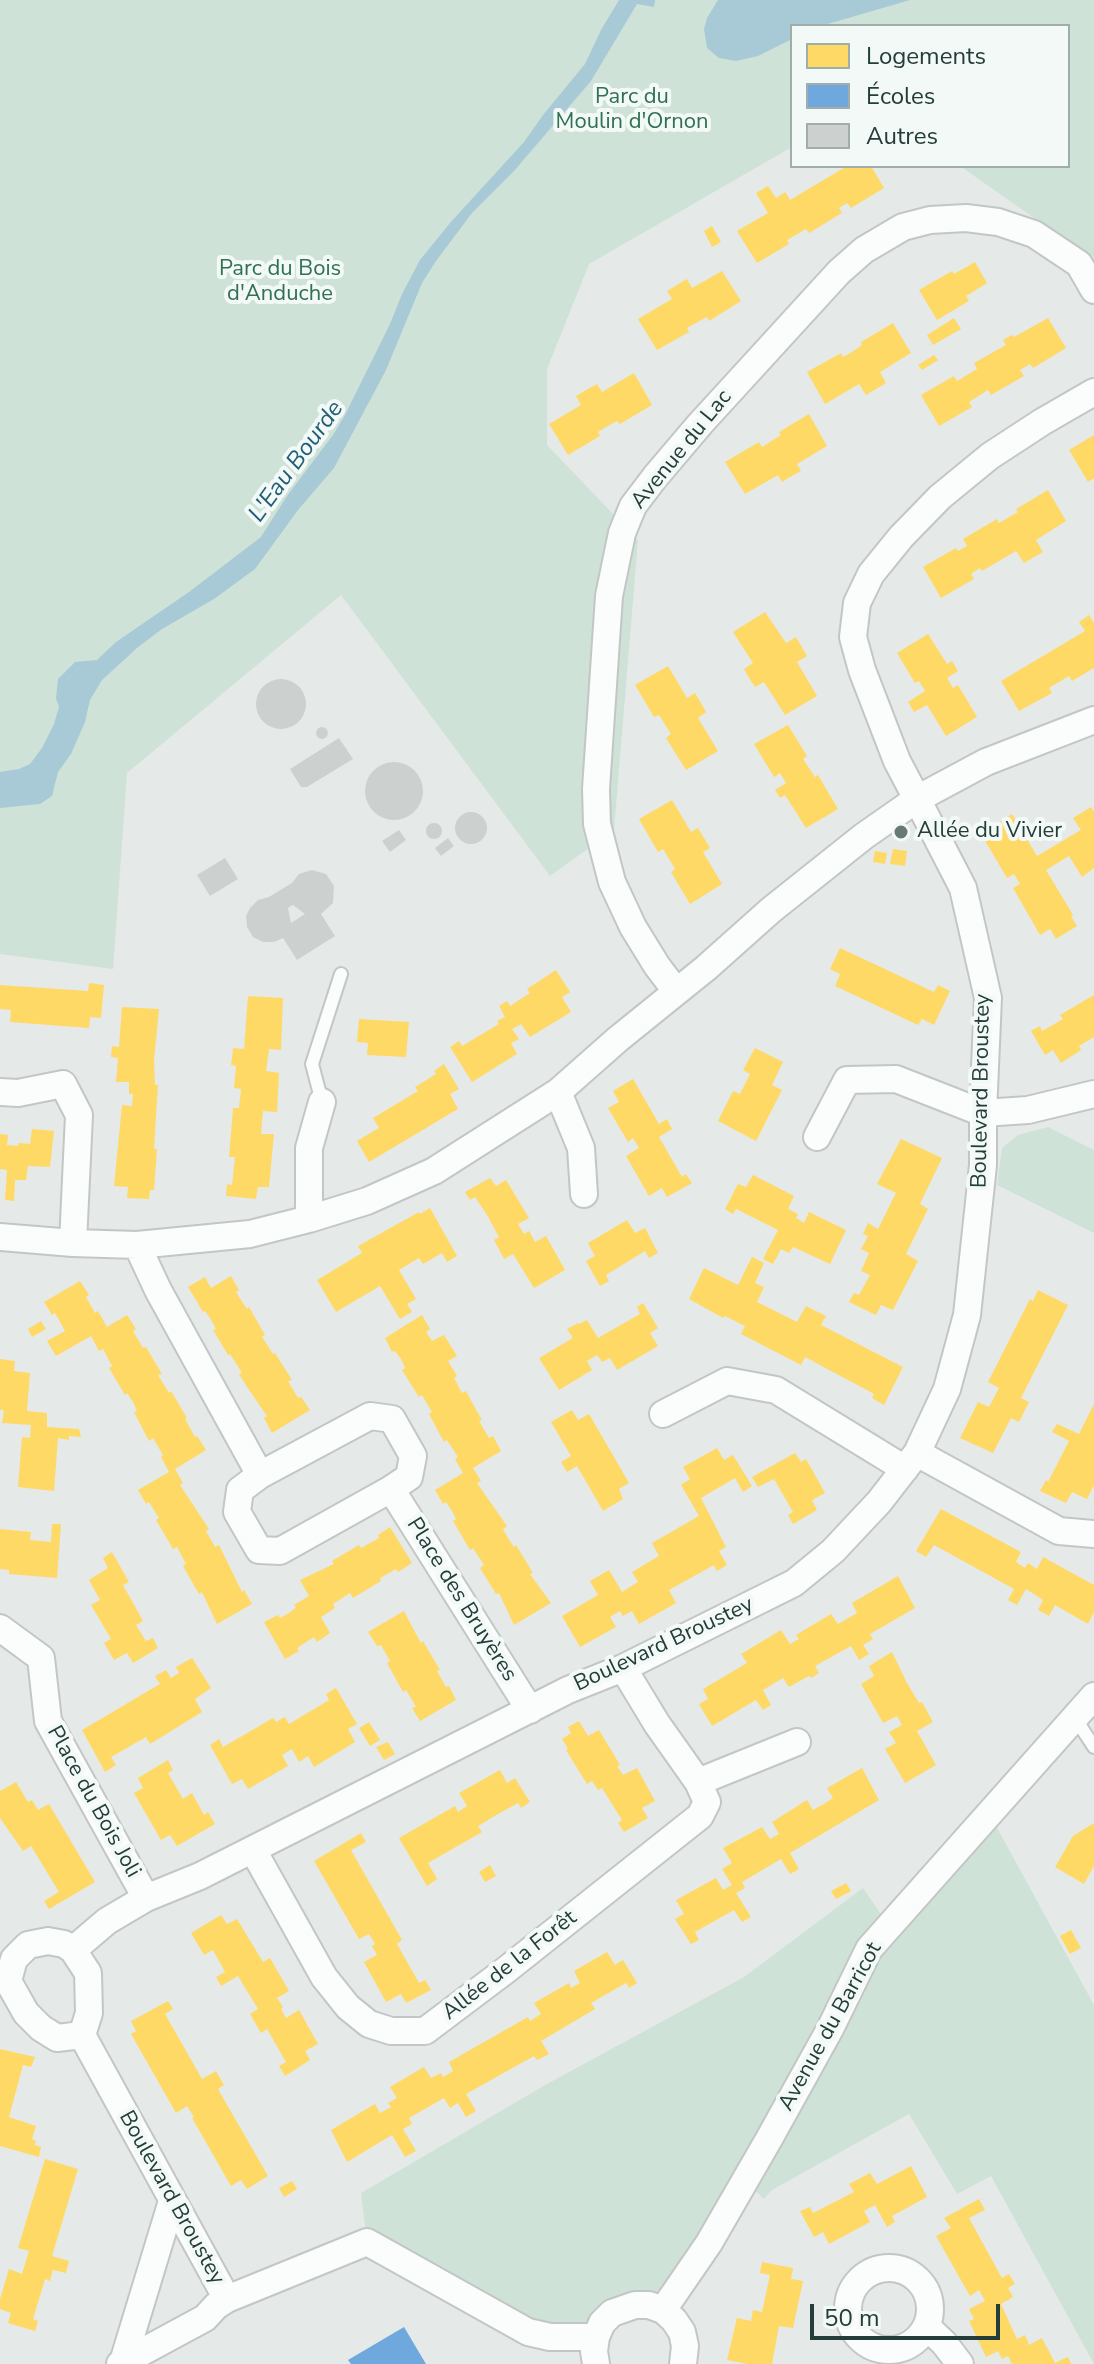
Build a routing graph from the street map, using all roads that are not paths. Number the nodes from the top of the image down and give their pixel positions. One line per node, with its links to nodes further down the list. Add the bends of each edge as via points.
1 (1094, 290): 6 (street, Avenue du Lac, via 1079,264 1034,234 998,222 966,218 903,227 839,272 709,413 633,506 609,596 597,824 612,882 633,927)
2 (1094, 392): 4 (street, Boulevard Broustey, via 990,456 940,497 871,574 857,603 853,637 862,670)
3 (1094, 720): 4 (street, via 986,762)
4 (917, 799): 6 (street, via 771,910); 11 (street, Boulevard Broustey, via 963,888 988,998)
5 (341, 974): 10 (lane, via 312,1064)
6 (676, 991): 8 (street)
7 (0, 1092): 16 (street, via 63,1084 79,1115)
8 (558, 1092): 13 (street, via 581,1148); 14 (street, via 434,1171)
9 (1094, 1094): 11 (street, via 1028,1110)
10 (322, 1102): 14 (street, via 309,1148)
11 (983, 1113): 12 (street, via 896,1079 847,1080); 19 (street, Boulevard Broustey, via 983,1165 967,1315 947,1389)
12 (817, 1137)
13 (584, 1194)
14 (309, 1219): 17 (street, via 250,1234)
15 (0, 1237): 16 (street)
16 (73, 1243): 17 (street)
17 (137, 1245): 20 (street)
18 (663, 1414): 19 (street, via 727,1381 776,1390)
19 (911, 1461): 22 (street, via 1059,1531); 24 (street, Boulevard Broustey, via 833,1551 794,1583)
20 (260, 1475): 21 (street, via 370,1416 392,1419 413,1456 409,1477); 21 (street, via 240,1490 237,1512 259,1550 280,1551)
21 (391, 1489): 26 (street, Place des Bruyères)
22 (1094, 1534)
23 (0, 1628): 32 (street, Place du Bois Joli, via 41,1658 48,1721)
24 (623, 1668): 26 (street, Boulevard Broustey); 30 (street)
25 (1094, 1696): 27 (street, Avenue du Barricot)
26 (530, 1710): 31 (street, Boulevard Broustey)
27 (1075, 1718): 29 (lane); 38 (street, Avenue du Barricot, via 869,1949 769,2139)
28 (797, 1742): 30 (street)
29 (1094, 1747)
30 (698, 1782): 31 (street, Allée de la Forêt, via 707,1802 700,1816 425,2031 391,2031 369,2024 348,2007 324,1977)
31 (253, 1850): 32 (street, Boulevard Broustey)
32 (146, 1898): 33 (street, Boulevard Broustey)
33 (73, 1950): 34 (street, via 48,1941 28,1945); 35 (street, via 88,1973 90,1987)
34 (4, 1981): 35 (street, via 41,2028 57,2038)
35 (82, 2035): 36 (street, Boulevard Broustey)
36 (172, 2201): 37 (street, Boulevard Broustey); 41 (street)
37 (227, 2299): 40 (street, Boulevard Broustey, via 367,2242 528,2332); 41 (street, via 205,2318)
38 (663, 2310): 40 (street, via 623,2307 602,2323); 43 (street, via 682,2332)
39 (927, 2327): 44 (street)
40 (596, 2337): 42 (street)
41 (121, 2363)
42 (596, 2364)
43 (683, 2364)
44 (960, 2364)

